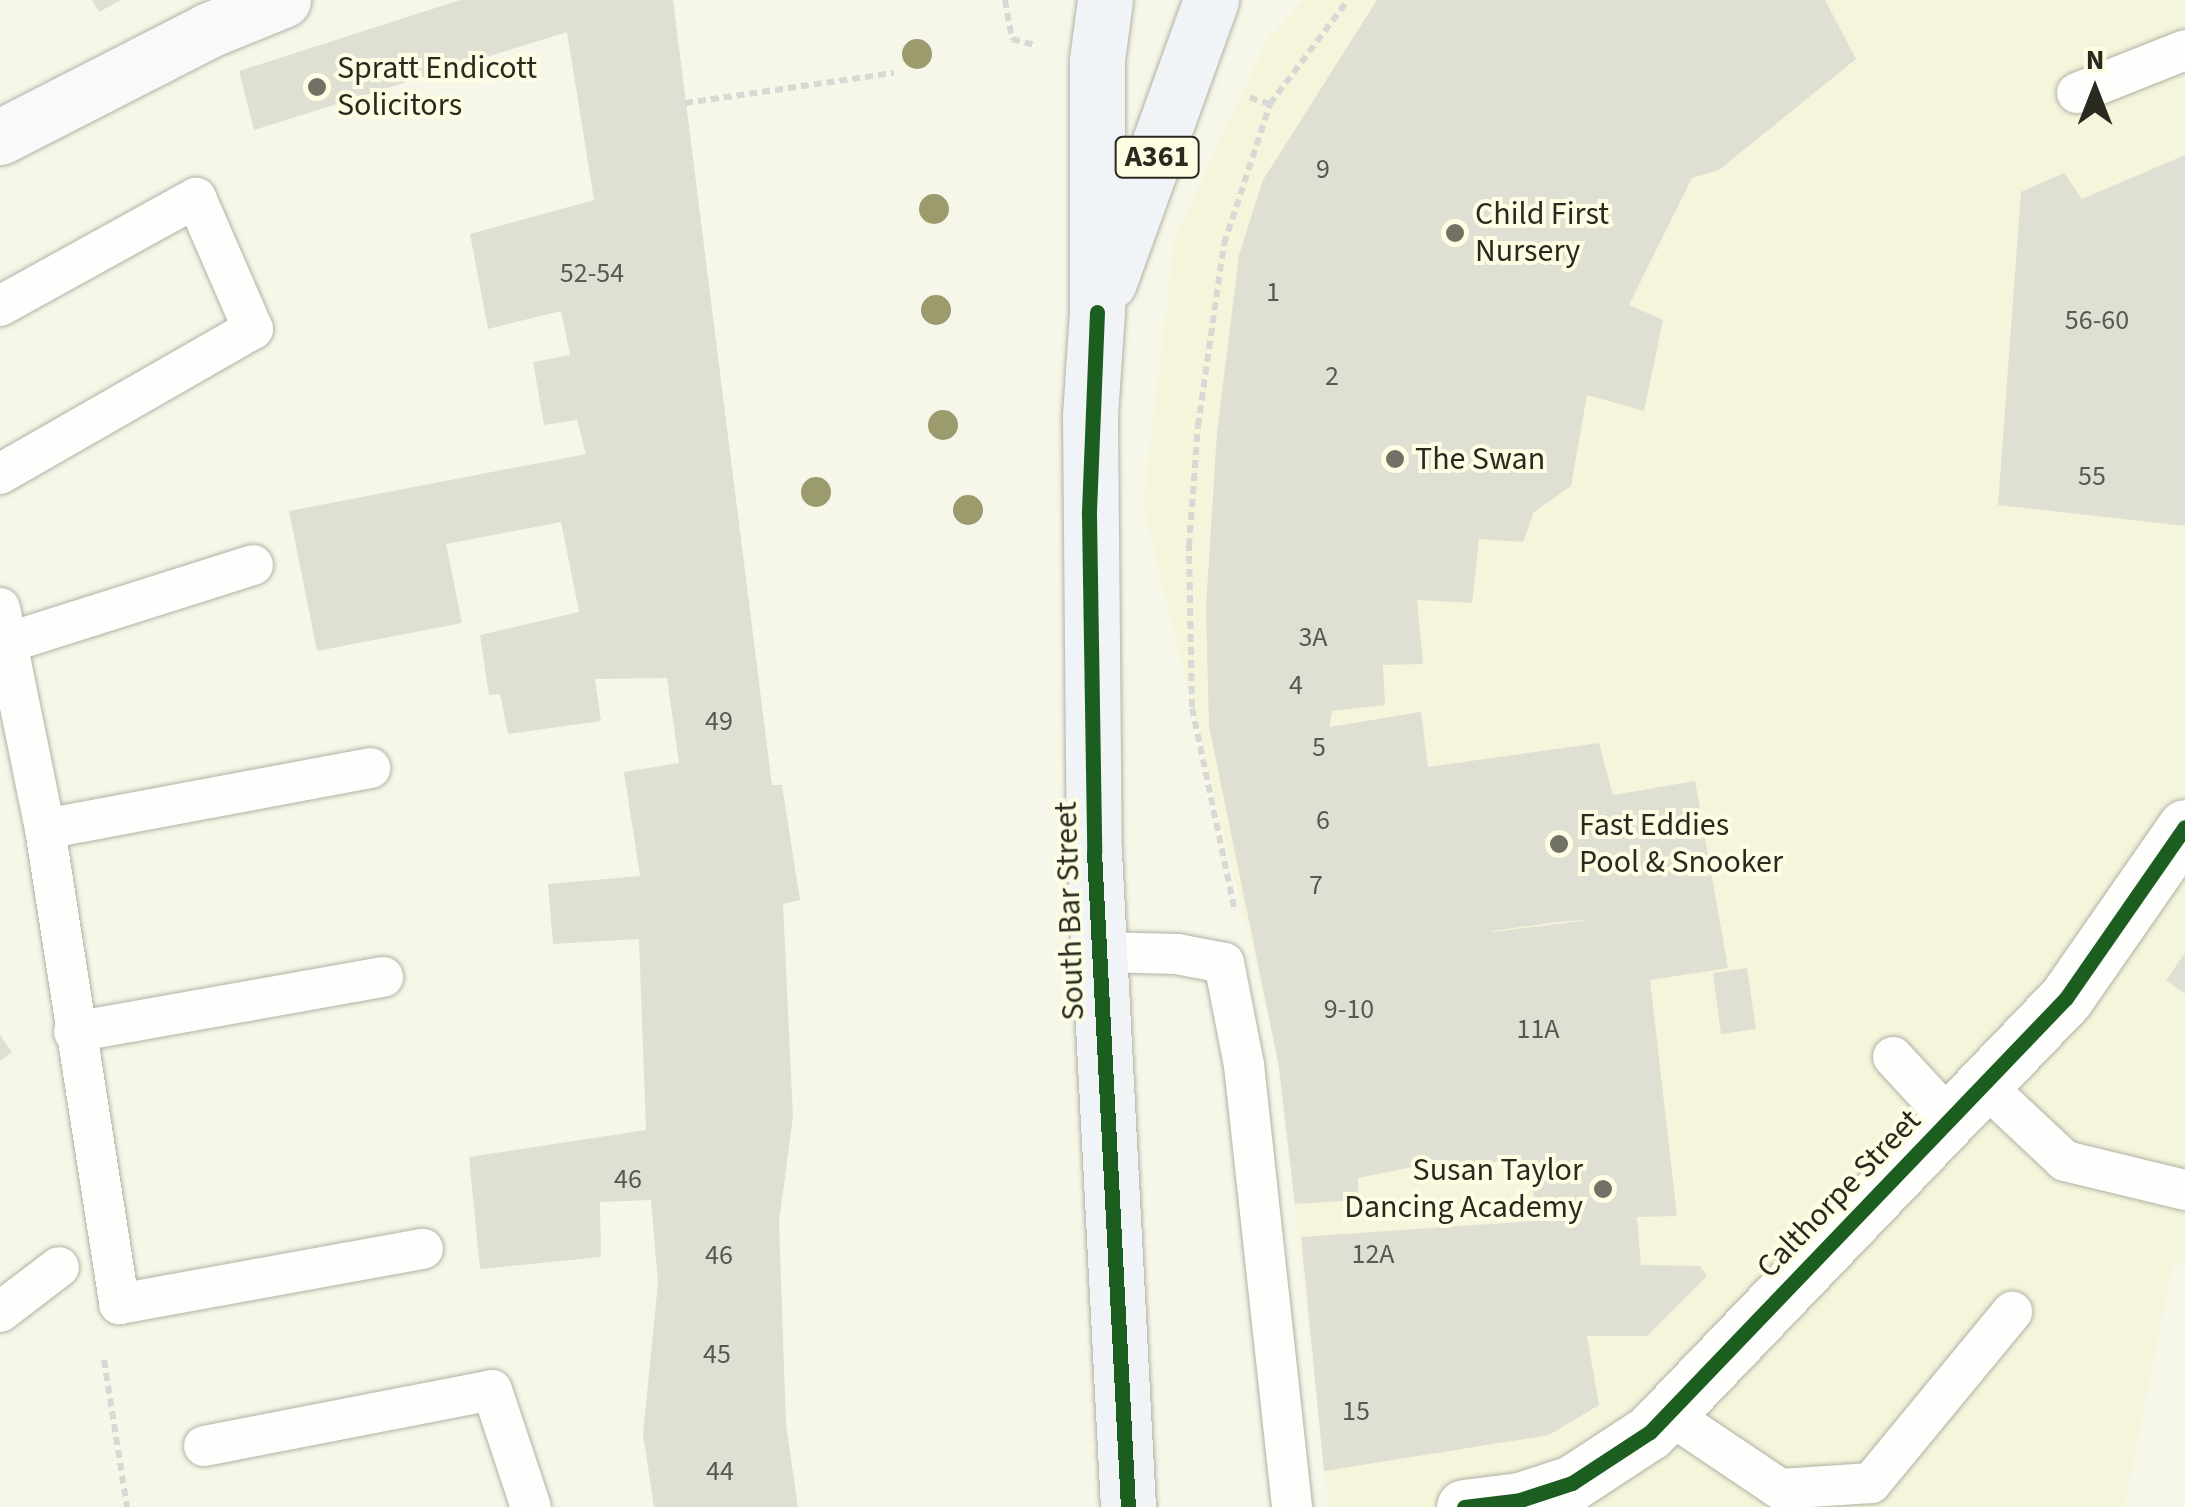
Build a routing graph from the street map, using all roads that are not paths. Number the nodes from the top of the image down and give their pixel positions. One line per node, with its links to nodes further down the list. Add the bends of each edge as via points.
1 (283, 0): 6 (main road, via 209,30)
2 (1105, 0): 8 (main road, A361, via 1097,60)
3 (1211, 0): 8 (main road, A361)
4 (2185, 50): 5 (lane)
5 (2076, 93)
6 (0, 137)
7 (0, 306): 9 (lane, via 196,198 253,330)
8 (1097, 312): 15 (main road, South Bar Street / A361, via 1089,515)
9 (0, 474)
10 (252, 565): 11 (lane)
11 (3, 626): 14 (lane)
12 (370, 768): 14 (lane)
13 (2185, 827): 19 (street, Calthorpe Street, via 2112,940)
14 (45, 829): 17 (lane)
15 (1099, 952): 29 (main road, South Bar Street / A361); 30 (lane, via 1177,954 1224,964 1244,1064)
16 (382, 977): 17 (lane)
17 (74, 1032): 21 (lane, via 119,1304)
18 (1893, 1057): 19 (lane)
19 (1966, 1102): 20 (lane, via 2065,1161); 25 (street, Calthorpe Street)
20 (2185, 1190)
21 (423, 1249)
22 (59, 1267): 23 (lane)
23 (0, 1312)
24 (2012, 1312): 25 (lane, via 1870,1483 1780,1489)
25 (1667, 1413): 27 (street, Calthorpe Street, via 1614,1458)
26 (204, 1446): 28 (lane, via 492,1390)
27 (1584, 1495): 31 (street, Calthorpe Street)
28 (530, 1507)
29 (1128, 1507)
30 (1292, 1507)
31 (1464, 1507)

